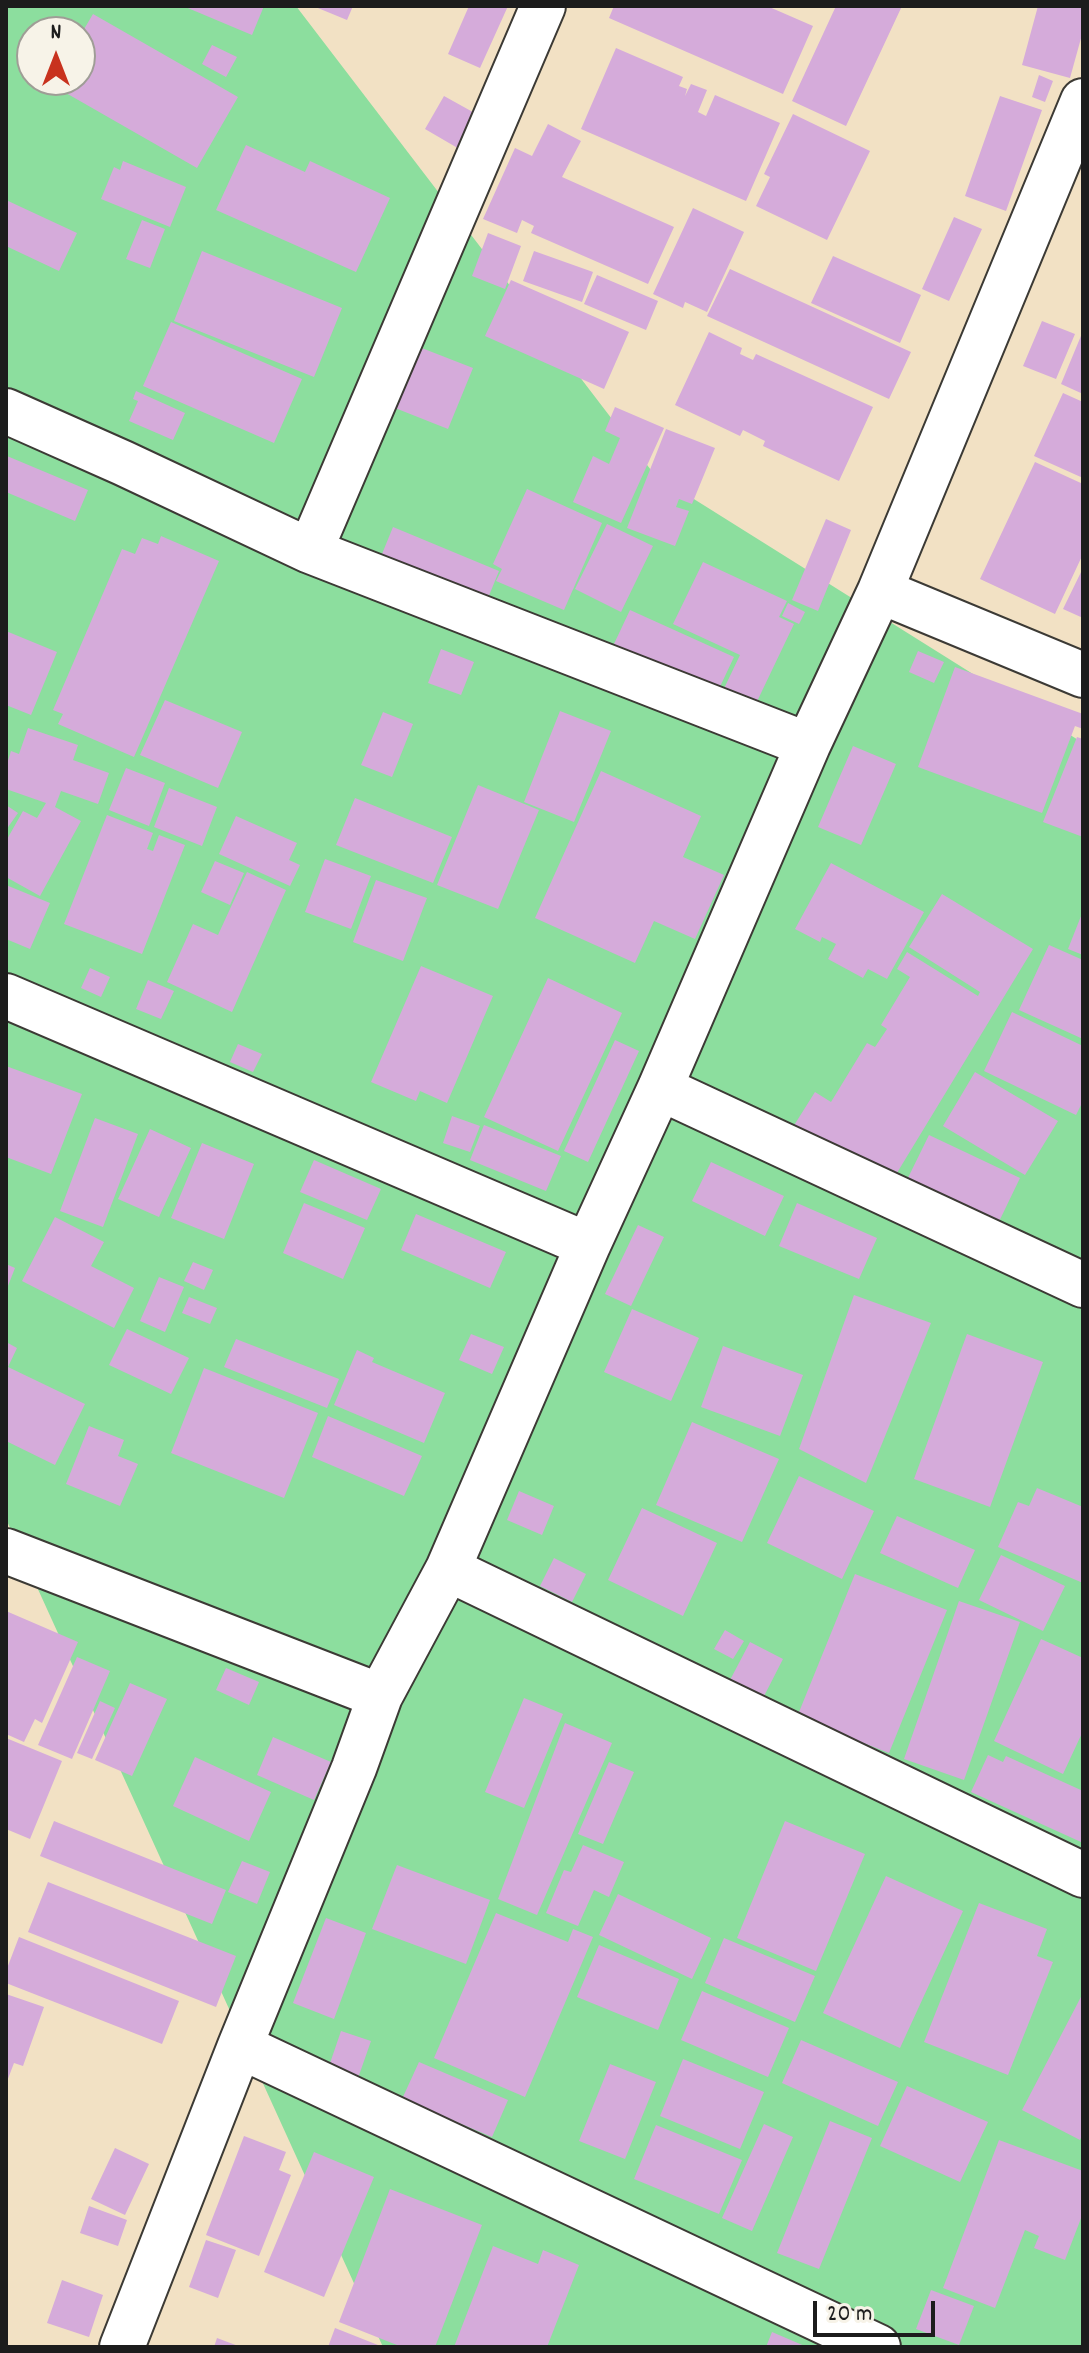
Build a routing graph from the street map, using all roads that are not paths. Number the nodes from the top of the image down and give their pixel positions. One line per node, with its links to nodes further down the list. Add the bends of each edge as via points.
1 (543, 6): 4 (street)
2 (1083, 101): 5 (street)
3 (6, 411): 4 (street)
4 (310, 551): 7 (street)
5 (880, 591): 6 (street); 7 (street)
6 (1083, 675)
7 (808, 745): 9 (street)
8 (6, 996): 10 (street)
9 (660, 1088): 10 (street); 11 (street)
10 (588, 1245): 13 (street)
11 (1083, 1285)
12 (6, 1551): 14 (street)
13 (448, 1569): 14 (street); 15 (street)
14 (380, 1696): 16 (street)
15 (1083, 1875)
16 (240, 2046): 17 (street); 18 (street)
17 (122, 2347)
18 (878, 2347)

